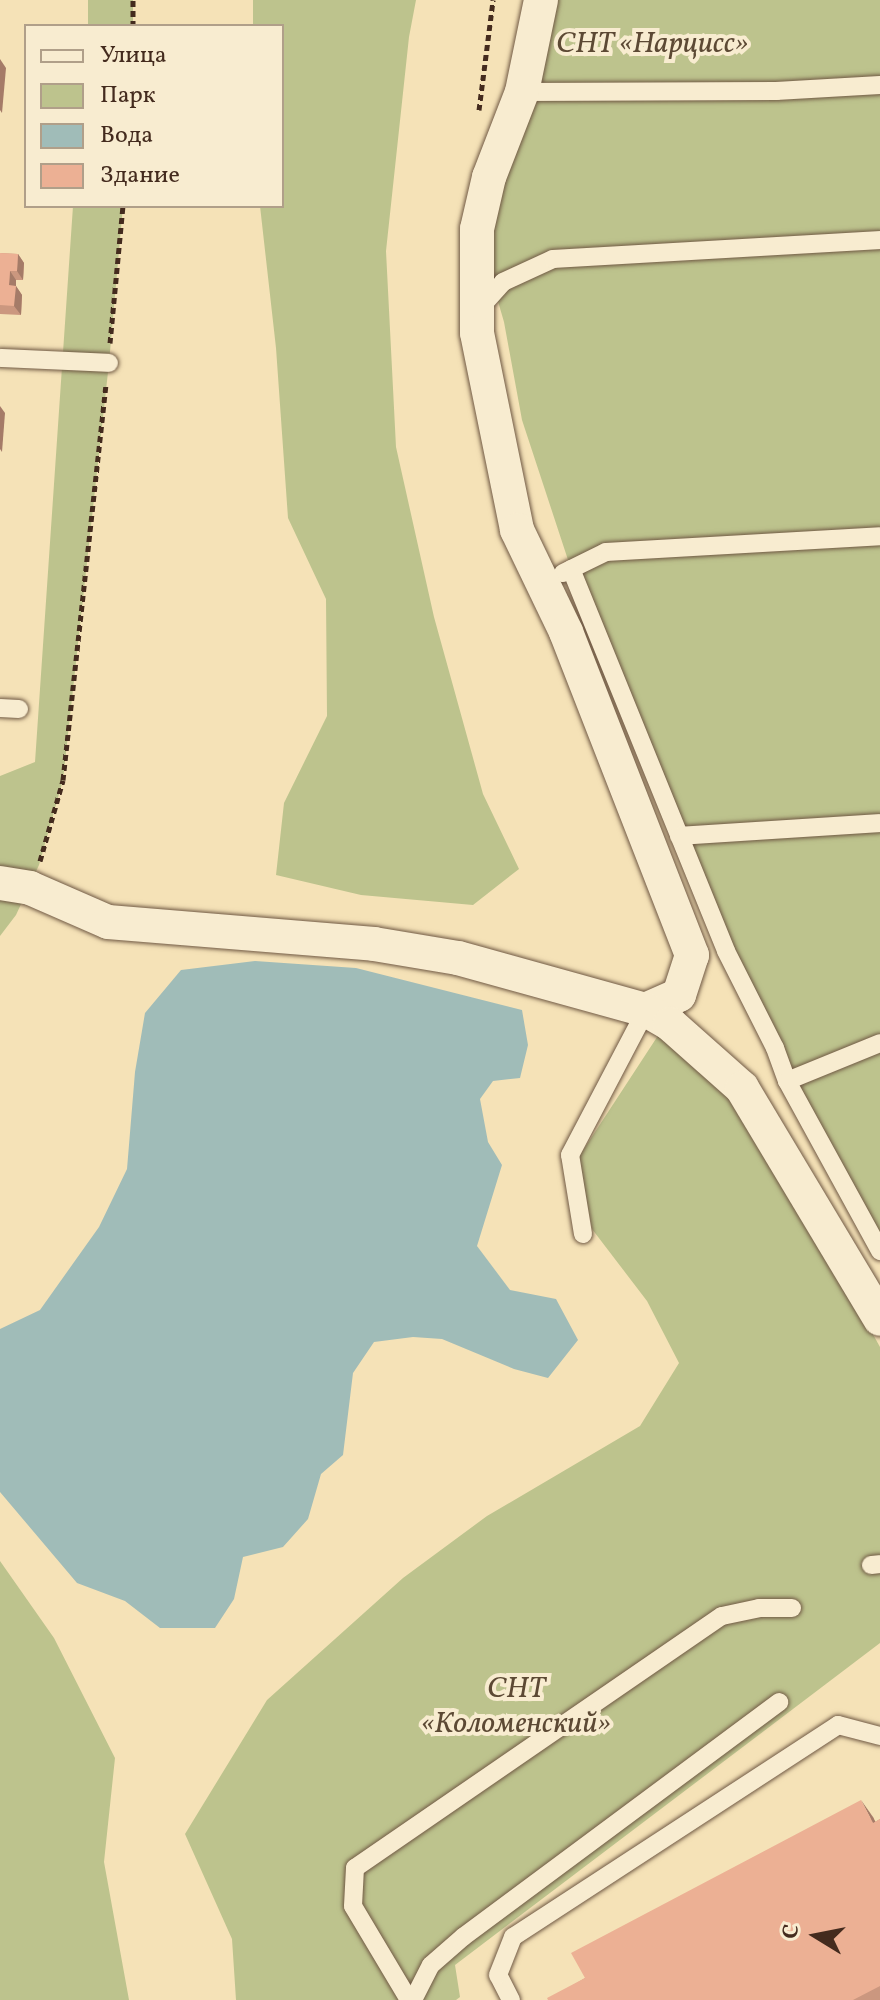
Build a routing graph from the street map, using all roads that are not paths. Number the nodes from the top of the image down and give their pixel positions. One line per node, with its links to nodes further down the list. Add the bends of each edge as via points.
1 (541, 0): 3 (street)
2 (880, 85): 3 (lane)
3 (522, 92): 5 (street, via 489,177 477,229)
4 (880, 240): 5 (lane, via 553,259 503,282)
5 (477, 311): 9 (street, via 517,530)
6 (0, 358): 7 (lane)
7 (109, 363)
8 (880, 536): 9 (lane, via 606,552)
9 (557, 576): 13 (lane); 15 (street, via 566,632 692,955 679,995)
10 (0, 708): 11 (lane)
11 (19, 709)
12 (880, 823): 13 (lane)
13 (679, 836): 17 (lane)
14 (15, 885): 15 (street, via 108,922 388,946 458,958)
15 (646, 1010): 18 (lane, via 570,1155); 20 (street, via 670,1024 742,1088)
16 (880, 1043): 17 (lane)
17 (787, 1081): 19 (lane)
18 (583, 1234)
19 (880, 1251)
20 (880, 1319)
21 (792, 1608): 24 (lane, via 722,1616 355,1868 353,1906)
22 (779, 1702): 24 (lane, via 463,1937 431,1965)
23 (880, 1736): 25 (lane, via 838,1725 513,1937 498,1975)
24 (411, 2000)
25 (511, 2000)

